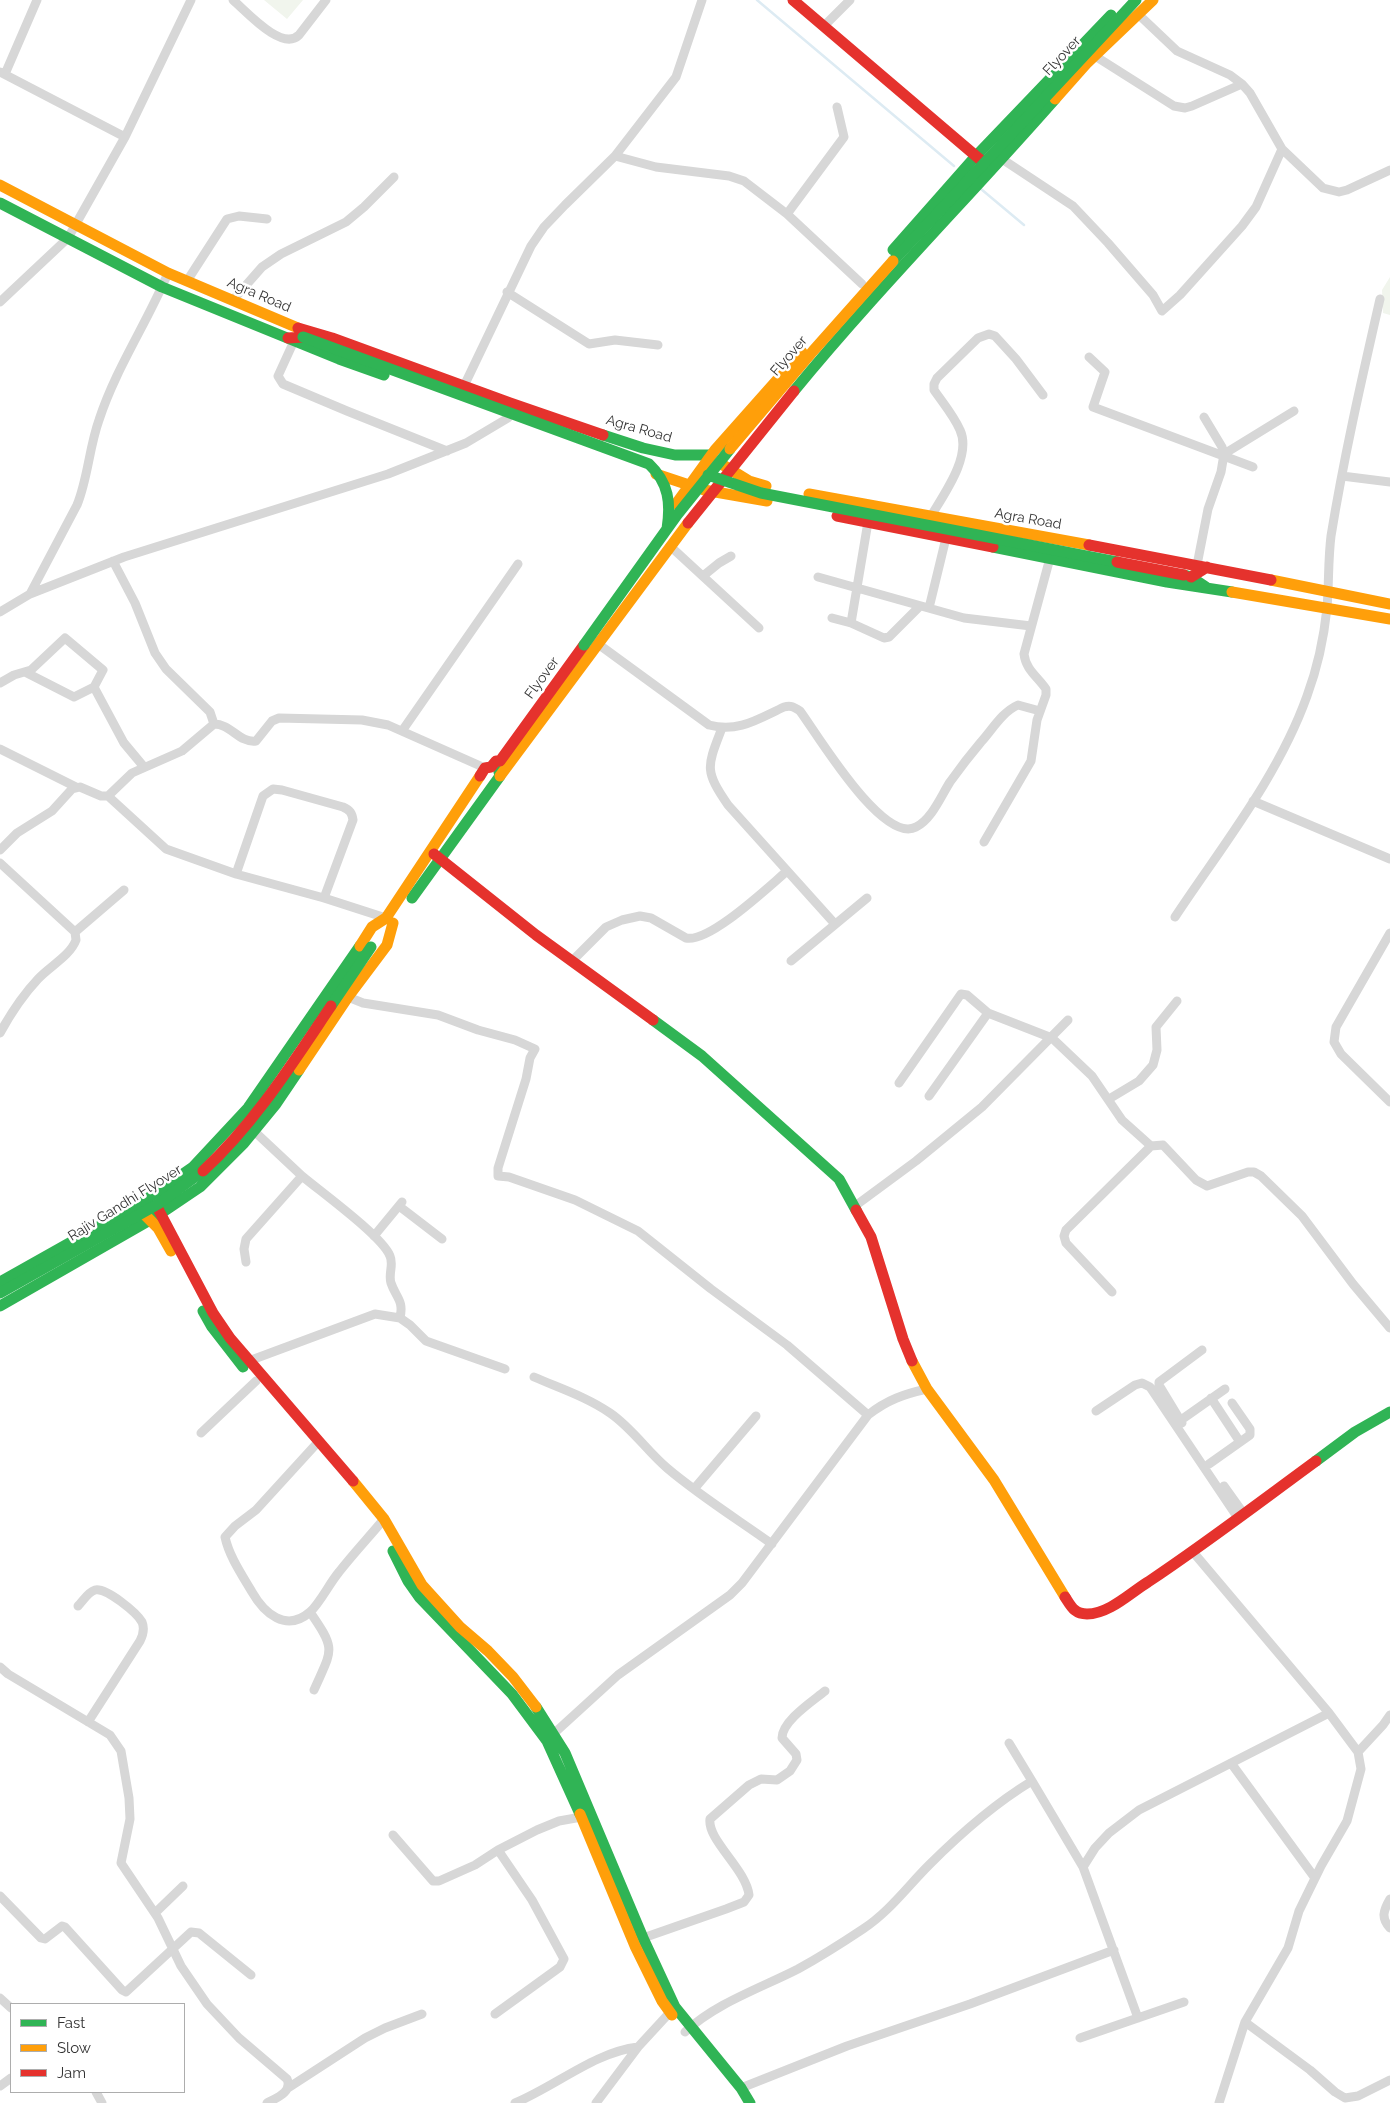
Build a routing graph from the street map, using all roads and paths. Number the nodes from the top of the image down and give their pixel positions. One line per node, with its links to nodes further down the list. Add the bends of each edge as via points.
1 (37, 0): 14 (street)
2 (191, 0): 17 (street)
3 (233, 0): 4 (street, via 271,33 287,40 299,35)
4 (326, 0)
5 (702, 0): 19 (street, via 676,77)
6 (793, 0): 12 (main road)
7 (850, 0): 12 (street)
8 (1125, 0): 20 (main road)
9 (1136, 0): 53 (main road, Flyover, bridge, via 882,273)
10 (1153, 0): 11 (main road)
11 (1138, 14): 13 (main road); 15 (street, via 1177,52)
12 (824, 26): 20 (main road)
13 (1095, 56): 15 (street, via 1174,106 1186,108); 21 (main road)
14 (2, 73): 17 (street)
15 (1242, 84): 18 (street)
16 (837, 107): 27 (street, via 844,138)
17 (125, 137): 29 (street)
18 (1282, 149): 21 (street, via 1256,207 1242,226 1162,311 1153,295 1073,206); 23 (street, via 1323,188 1339,192)
19 (615, 156): 27 (street, via 666,169 734,177 756,188); 35 (street, via 544,227)
20 (976, 156): 22 (main road); 33 (main road)
21 (1002, 159): 22 (main road)
22 (992, 170): 52 (main road, via 835,341)
23 (1390, 170)
24 (394, 177): 37 (street, via 346,222 262,267)
25 (0, 185): 29 (main road, Agra Road)
26 (0, 203): 30 (main road, Agra Road)
27 (786, 214): 33 (street)
28 (267, 219): 32 (street, via 239,216 227,219)
29 (74, 225): 30 (street); 31 (main road, Agra Road)
30 (68, 238): 34 (main road, Agra Road); 38 (street)
31 (168, 273): 32 (main road, Agra Road); 34 (street)
32 (187, 281): 37 (main road, Agra Road)
33 (862, 284): 49 (main road)
34 (162, 287): 39 (main road, Agra Road); 74 (street, via 98,420 78,505)
35 (508, 292): 40 (street, via 589,344 615,340); 42 (street)
36 (1380, 299): 54 (street)
37 (234, 300): 42 (main road, Agra Road, via 292,326)
38 (0, 302)
39 (295, 339): 47 (main road, Agra Road, via 348,363); 48 (street, via 278,376 283,384); 60 (main road, bridge, via 650,464 668,490 670,501)
40 (658, 346)
41 (1089, 358): 50 (street, via 1105,372 1094,408)
42 (464, 386): 44 (main road, Agra Road)
43 (1043, 395): 58 (street, via 1016,359 995,336 989,334 978,338 937,378 934,390 960,429 964,441 955,473)
44 (510, 402): 47 (street); 49 (main road, Agra Road, via 643,448 675,455)
45 (1294, 411): 50 (street)
46 (1204, 417): 50 (street)
47 (508, 418): 48 (street); 56 (main road, Agra Road)
48 (447, 451): 65 (street, via 366,482)
49 (711, 455): 52 (main road, Agra Road); 56 (main road)
50 (1224, 455): 51 (street); 67 (street, via 1208,509)
51 (1253, 467)
52 (730, 470): 57 (main road); 58 (main road, Agra Road, via 760,486)
53 (708, 475): 60 (main road, Flyover, bridge); 69 (main road, bridge, via 761,493)
54 (1342, 476): 55 (street); 73 (street, via 1331,538)
55 (1390, 482)
56 (689, 485): 57 (main road, Agra Road); 85 (main road)
57 (711, 492): 59 (main road, Agra Road); 62 (main road)
58 (931, 516): 67 (main road, Agra Road)
59 (868, 522): 61 (main road, Agra Road); 72 (street)
60 (666, 531): 96 (main road, Flyover, bridge)
61 (946, 538): 64 (main road, Agra Road); 77 (street)
62 (670, 546): 68 (street); 86 (main road)
63 (731, 556): 68 (street)
64 (1050, 558): 71 (main road, Agra Road); 83 (street)
65 (113, 561): 74 (street); 92 (street, via 135,603 155,653 166,669 210,712)
66 (518, 564): 94 (street)
67 (1202, 566): 69 (main road); 73 (main road, Agra Road)
68 (703, 576): 84 (street)
69 (1188, 576): 71 (main road)
70 (818, 577): 72 (street)
71 (1206, 587): 78 (main road, Agra Road)
72 (857, 590): 76 (street); 82 (street)
73 (1327, 592): 75 (main road, Agra Road); 78 (street)
74 (30, 594): 79 (street)
75 (1390, 604)
76 (919, 607): 77 (street); 82 (street, via 889,637 878,636)
77 (929, 608): 83 (street, via 981,621)
78 (1327, 609): 81 (main road, Agra Road); 102 (street, via 1307,696 1284,751)
79 (0, 612)
80 (832, 618): 82 (street)
81 (1390, 619)
82 (851, 623)
83 (1030, 626): 91 (street, via 1025,663 1046,689)
84 (759, 628)
85 (582, 633): 86 (street); 98 (main road)
86 (597, 643): 93 (street, via 698,718); 99 (main road)
87 (0, 672): 89 (street)
88 (25, 672): 89 (street); 90 (street, via 74,697); 90 (street, via 65,638 103,670)
89 (4, 681)
90 (94, 687): 97 (street, via 124,743)
91 (1040, 711): 93 (street, via 1018,705 1006,712 967,758 928,817 915,828 896,826 870,807 795,707 784,707 734,728); 103 (street, via 1031,760)
92 (214, 724): 94 (street, via 228,728 249,742 256,741 272,721 279,718 362,720); 97 (street, via 182,751)
93 (722, 728): 109 (street, via 709,766 714,785)
94 (402, 731): 98 (street)
95 (0, 749): 100 (street)
96 (501, 760): 98 (main road); 99 (main road)
97 (144, 767): 101 (street)
98 (486, 767): 105 (main road)
99 (500, 776): 106 (main road)
100 (76, 787): 101 (street); 104 (street, via 52,812 17,833)
101 (108, 796): 110 (street, via 166,849)
102 (1252, 802): 107 (street); 114 (street)
103 (984, 842)
104 (0, 850)
105 (430, 851): 106 (main road); 115 (main road)
106 (441, 859): 115 (main road); 119 (main road)
107 (1390, 859)
108 (0, 863): 117 (street)
109 (786, 872): 116 (street); 119 (street, via 734,915 693,940 651,918 640,916 613,922)
110 (236, 874): 112 (street); 112 (street, via 263,796 273,789 290,792 349,809 352,814 353,820)
111 (124, 890): 117 (street)
112 (324, 898): 115 (street)
113 (868, 898): 116 (street)
114 (1175, 917)
115 (389, 921): 121 (main road, via 386,945); 127 (main road, via 372,927); 146 (main road, Rajiv Gandhi Flyover, bridge, via 266,1102 208,1166 158,1204)
116 (835, 924): 120 (street)
117 (75, 932): 125 (street, via 74,945 23,996)
118 (1390, 933): 132 (street, via 1336,1027 1334,1042 1350,1064)
119 (572, 961): 138 (main road, via 702,1056 817,1158 839,1180)
120 (791, 961)
121 (348, 998): 128 (main road); 161 (street, via 438,1015 535,1049 498,1176 510,1177 575,1200 638,1231 787,1345)
122 (1177, 1002): 131 (street, via 1156,1027 1157,1050 1153,1065 1139,1081)
123 (988, 1013): 126 (street); 129 (street, via 967,995 960,994); 130 (street)
124 (1068, 1020): 126 (street)
125 (0, 1033)
126 (1052, 1038): 131 (street, via 1092,1076); 138 (street, via 982,1108)
127 (292, 1046): 128 (street); 136 (main road, via 230,1128 193,1167)
128 (308, 1057): 133 (main road)
129 (899, 1082)
130 (929, 1096)
131 (1109, 1100): 134 (street, via 1122,1120)
132 (1390, 1102)
133 (254, 1131): 135 (street); 139 (main road, via 200,1187)
134 (1151, 1146): 145 (street, via 1066,1230 1064,1236 1066,1243); 149 (street, via 1163,1145 1196,1180 1207,1186 1248,1172 1261,1176 1302,1216)
135 (302, 1176): 141 (street); 143 (street, via 246,1239)
136 (150, 1197): 137 (main road); 139 (main road)
137 (137, 1205): 140 (main road); 144 (main road)
138 (855, 1206): 156 (main road, via 871,1237 903,1339)
139 (161, 1213): 140 (main road); 151 (main road, via 213,1313)
140 (149, 1221): 147 (main road); 151 (main road, via 162,1234 212,1327)
141 (374, 1236): 142 (street, via 400,1204); 148 (street, via 391,1257 390,1279 402,1305)
142 (442, 1239)
143 (246, 1262)
144 (0, 1282)
145 (1112, 1292)
146 (0, 1293)
147 (0, 1306)
148 (400, 1318): 151 (street, via 375,1314); 152 (street, via 426,1341)
149 (1390, 1328)
150 (1202, 1350): 163 (street, via 1158,1385)
151 (244, 1363): 154 (main road); 166 (main road)
152 (505, 1369)
153 (534, 1377): 168 (street, via 611,1414 628,1427 663,1465)
154 (256, 1381): 164 (street); 166 (main road)
155 (1225, 1388): 157 (street)
156 (927, 1389): 161 (street, via 903,1394); 172 (main road, via 994,1480 1074,1611 1083,1615 1096,1614)
157 (1211, 1398): 163 (street); 165 (street)
158 (1232, 1403): 165 (street, via 1251,1432)
159 (1096, 1411): 169 (street, via 1135,1385 1150,1387)
160 (1390, 1412): 169 (main road, via 1355,1432)
161 (868, 1415): 171 (street)
162 (756, 1416): 168 (street)
163 (1180, 1420): 167 (street)
164 (201, 1433)
165 (1240, 1442): 167 (street)
166 (316, 1444): 170 (main road); 174 (street, via 256,1510 225,1537 242,1576 265,1611 284,1620 297,1620)
167 (1209, 1464): 169 (street)
168 (694, 1489): 171 (street)
169 (1241, 1516): 172 (main road)
170 (381, 1523): 174 (street); 181 (main road, via 422,1585 513,1686)
171 (772, 1544): 181 (street, via 730,1595 618,1675)
172 (1193, 1552): 178 (street)
173 (78, 1606): 180 (street, via 91,1592 102,1590 137,1616 144,1627 140,1640)
174 (310, 1612): 176 (street, via 329,1646)
175 (0, 1667): 180 (street)
176 (314, 1690)
177 (825, 1691): 196 (street, via 790,1720 782,1732 782,1738 796,1754 794,1766 777,1780 761,1780 749,1785 710,1819 711,1830 748,1886 749,1895 744,1902)
178 (1329, 1713): 183 (street); 184 (street)
179 (1390, 1715): 183 (street)
180 (88, 1722): 194 (street, via 110,1735 121,1752 130,1819 120,1863)
181 (551, 1737): 186 (main road, via 564,1775)
182 (1009, 1743): 185 (street)
183 (1358, 1752): 190 (street, via 1362,1769 1356,1795 1347,1821)
184 (1231, 1763): 189 (street, via 1139,1810 1109,1833); 190 (street)
185 (1032, 1781): 189 (street); 208 (street, via 991,1808 864,1929 800,1968 720,2008)
186 (586, 1816): 188 (street, via 546,1826); 196 (main road); 203 (main road, via 635,1946)
187 (393, 1835): 188 (street, via 433,1881 475,1865)
188 (498, 1850): 205 (street, via 532,1900 564,1959 560,1967)
189 (1083, 1867): 198 (street)
190 (1315, 1878): 207 (street, via 1299,1910 1288,1948)
191 (182, 1886): 194 (street)
192 (0, 1896): 197 (street, via 41,1938 45,1939 65,1927 126,1992)
193 (1390, 1899): 195 (street, via 1383,1911 1384,1920)
194 (155, 1913): 197 (street)
195 (1390, 1928)
196 (643, 1938): 203 (main road)
197 (173, 1949): 199 (street, via 194,1931); 212 (street, via 207,2004 239,2038 281,2073 289,2084)
198 (1114, 1950): 206 (street); 213 (street, via 847,2046)
199 (251, 1975)
200 (0, 1998): 202 (street)
201 (1184, 2002): 206 (street)
202 (10, 2007)
203 (673, 2010): 208 (main road); 210 (street)
204 (422, 2014): 212 (street, via 365,2038)
205 (495, 2014)
206 (1138, 2018): 209 (street)
207 (1245, 2022): 211 (street, via 1345,2098 1358,2096); 219 (street)
208 (688, 2030): 213 (main road); 217 (main road)
209 (1080, 2038)
210 (638, 2047): 215 (street, via 610,2052); 216 (street)
211 (1390, 2080)
212 (288, 2088): 214 (street)
213 (741, 2088): 218 (main road)
214 (267, 2103)
215 (516, 2103)
216 (596, 2103)
217 (742, 2103)
218 (750, 2103)
219 (1220, 2103)

